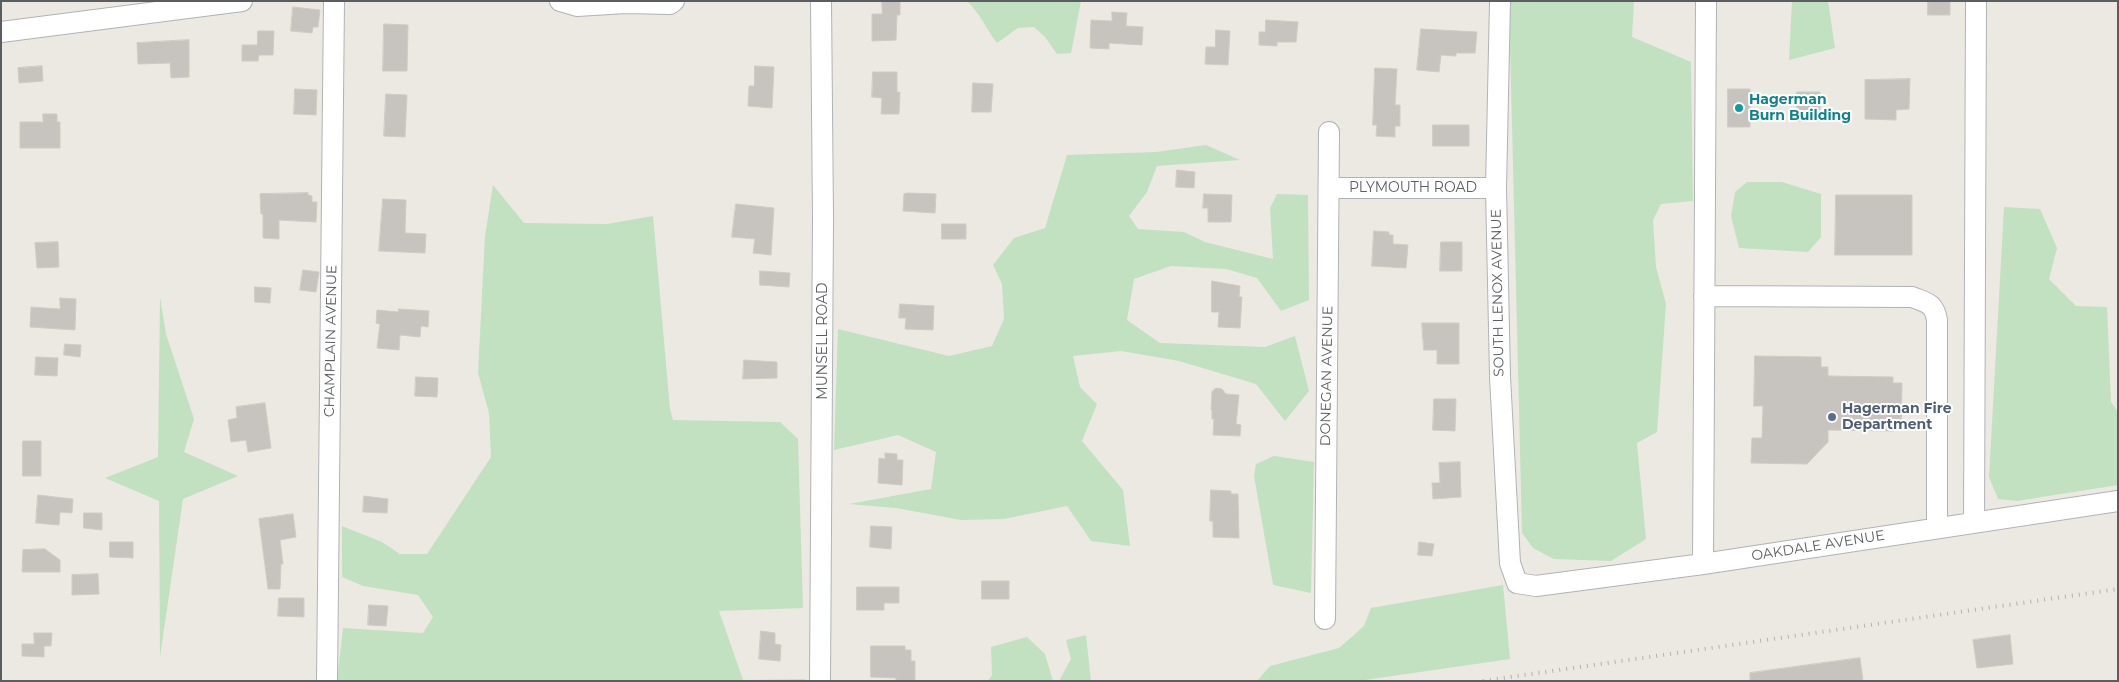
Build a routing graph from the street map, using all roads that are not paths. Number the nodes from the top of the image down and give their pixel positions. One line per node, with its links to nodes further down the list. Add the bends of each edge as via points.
1 (242, 1): 9 (street)
2 (334, 1): 20 (street, CHAMPLAIN AVENUE)
3 (560, 1): 4 (street, via 577,6 670,4)
4 (674, 1)
5 (821, 1): 21 (street, MUNSELL ROAD, via 824,218)
6 (1500, 1): 12 (street, SOUTH LENOX AVENUE)
7 (1706, 1): 13 (street)
8 (1976, 1): 15 (street)
9 (1, 32)
10 (1329, 132): 11 (street, DONEGAN AVENUE)
11 (1329, 188): 12 (street, PLYMOUTH ROAD); 19 (street, DONEGAN AVENUE)
12 (1496, 188): 18 (street, SOUTH LENOX AVENUE, via 1500,377 1510,563)
13 (1704, 296): 16 (street, via 1912,297 1930,304 1937,320); 17 (street)
14 (2118, 500): 15 (street, OAKDALE AVENUE)
15 (1974, 522): 16 (street, OAKDALE AVENUE)
16 (1937, 528): 17 (street, OAKDALE AVENUE)
17 (1703, 564): 18 (street, OAKDALE AVENUE, via 1536,586)
18 (1517, 582)
19 (1325, 620)
20 (327, 681)
21 (820, 681)

